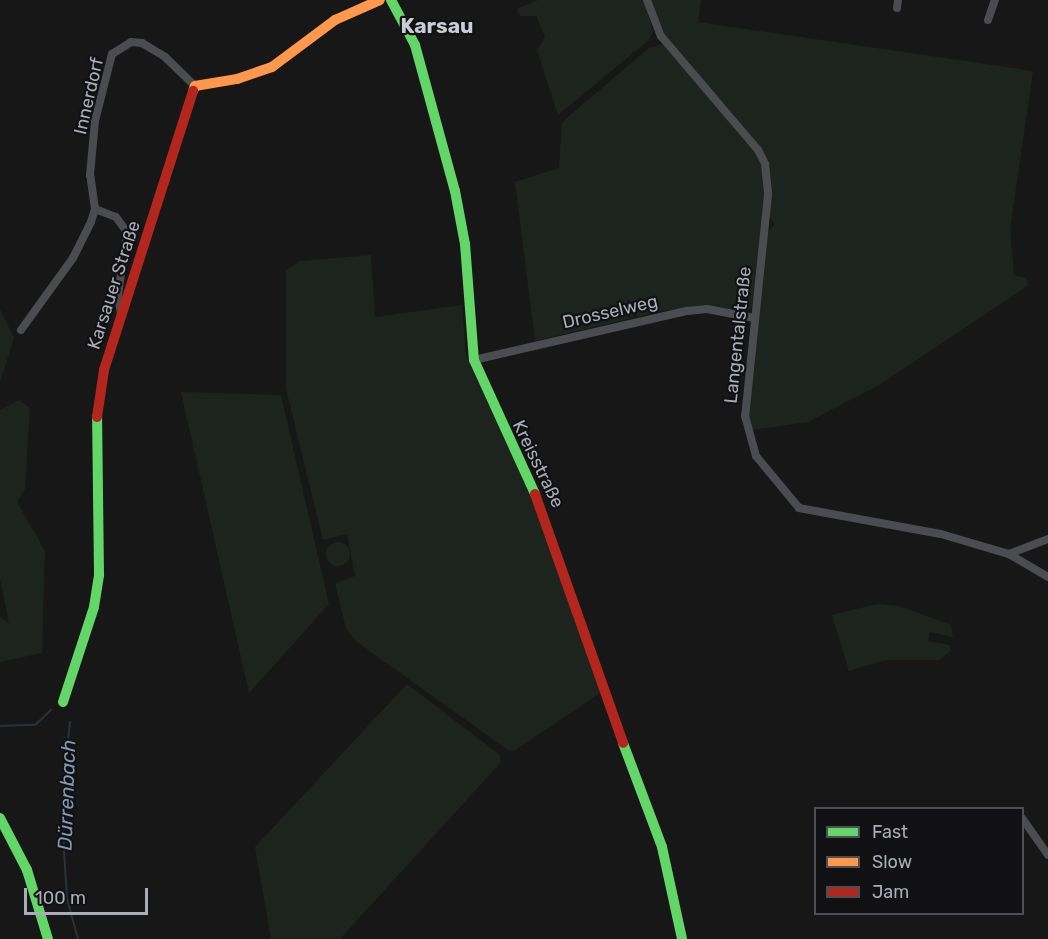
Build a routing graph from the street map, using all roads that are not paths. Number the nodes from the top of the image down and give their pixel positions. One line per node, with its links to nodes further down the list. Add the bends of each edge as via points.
1 (380, 0): 6 (street, via 335,20 272,67 237,79)
2 (391, 0): 11 (street, Kreisstraße, via 415,45 455,191 465,244)
3 (647, 0): 9 (street, Langentalstraße, via 661,36 765,164 768,195)
4 (995, 0): 5 (street)
5 (988, 20)
6 (195, 86): 7 (street, Innerdorf, via 165,57 142,43 131,42 112,54 95,121 90,174); 8 (street, Karsauer Straße)
7 (95, 208): 8 (street, via 116,217 127,232 118,295); 10 (street, Innerdorf, via 82,244)
8 (122, 317): 15 (street, Karsauer Straße, via 104,370 95,433 99,574 91,616)
9 (754, 318): 11 (street, Drosselweg, via 706,309 687,311); 13 (street, Langentalstraße, via 744,416 756,456 799,508 941,534)
10 (21, 330)
11 (474, 360): 20 (street, Kreisstraße, via 488,398 545,514 662,847)
12 (1048, 539): 13 (street)
13 (1009, 554): 14 (street, Langentalstraße)
14 (1048, 577)
15 (63, 702)
16 (0, 818): 19 (street, via 27,870)
17 (1024, 819): 18 (street)
18 (1048, 855)
19 (48, 939)
20 (682, 939)

